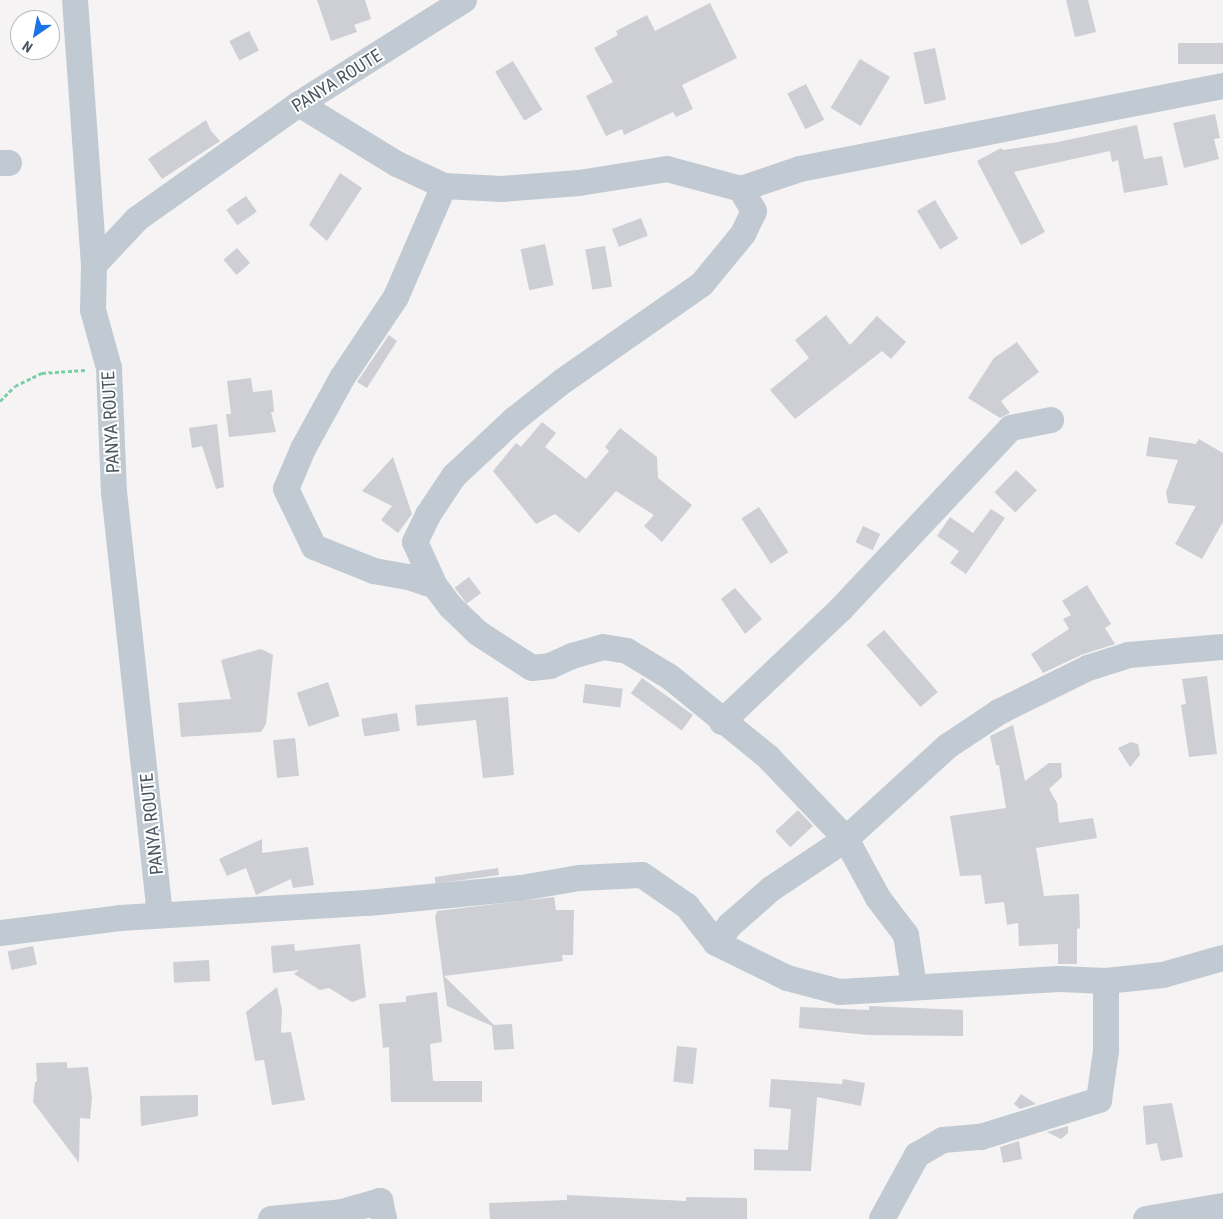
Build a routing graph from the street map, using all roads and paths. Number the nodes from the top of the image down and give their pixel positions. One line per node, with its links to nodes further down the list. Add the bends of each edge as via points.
1 (75, 0): 7 (street)
2 (464, 0): 4 (street, PANYA ROUTE)
3 (1223, 86): 6 (street, via 800,169)
4 (299, 104): 5 (street, via 397,164); 7 (street, PANYA ROUTE, via 137,219)
5 (444, 186): 6 (street, via 502,189 667,169); 11 (street, via 396,297 342,378 303,449 286,489 314,547 374,571)
6 (742, 189): 11 (street, via 754,211 743,234 702,284 563,381 454,476 415,542)
7 (94, 265): 8 (street, PANYA ROUTE, via 93,310)
8 (109, 368): 9 (path, via 42,373 15,386); 15 (street, PANYA ROUTE, via 114,494)
9 (0, 401)
10 (1050, 420): 13 (street, via 1011,428 841,609)
11 (435, 586): 13 (street, via 478,633 519,662 532,668 550,666 603,647 627,651 670,677)
12 (1223, 647): 14 (street, via 1130,655 1088,668 999,712 948,746)
13 (722, 722): 14 (street, via 768,757)
14 (846, 839): 17 (street, via 771,889 730,925); 20 (street, via 878,898 906,935)
15 (160, 915): 16 (street); 17 (street, via 368,903 521,888 579,878 642,875 687,906)
16 (0, 933)
17 (716, 943): 20 (street, via 787,978 840,992)
18 (1223, 958): 19 (street, via 1163,975)
19 (1106, 981): 20 (street, via 1060,979); 24 (street, via 1106,1051 1099,1100 981,1137 943,1140 917,1155)
20 (914, 986)
21 (1223, 1206): 25 (street)
22 (271, 1219): 23 (street, via 342,1212 380,1201)
23 (384, 1219)
24 (882, 1219)
25 (1146, 1219)

